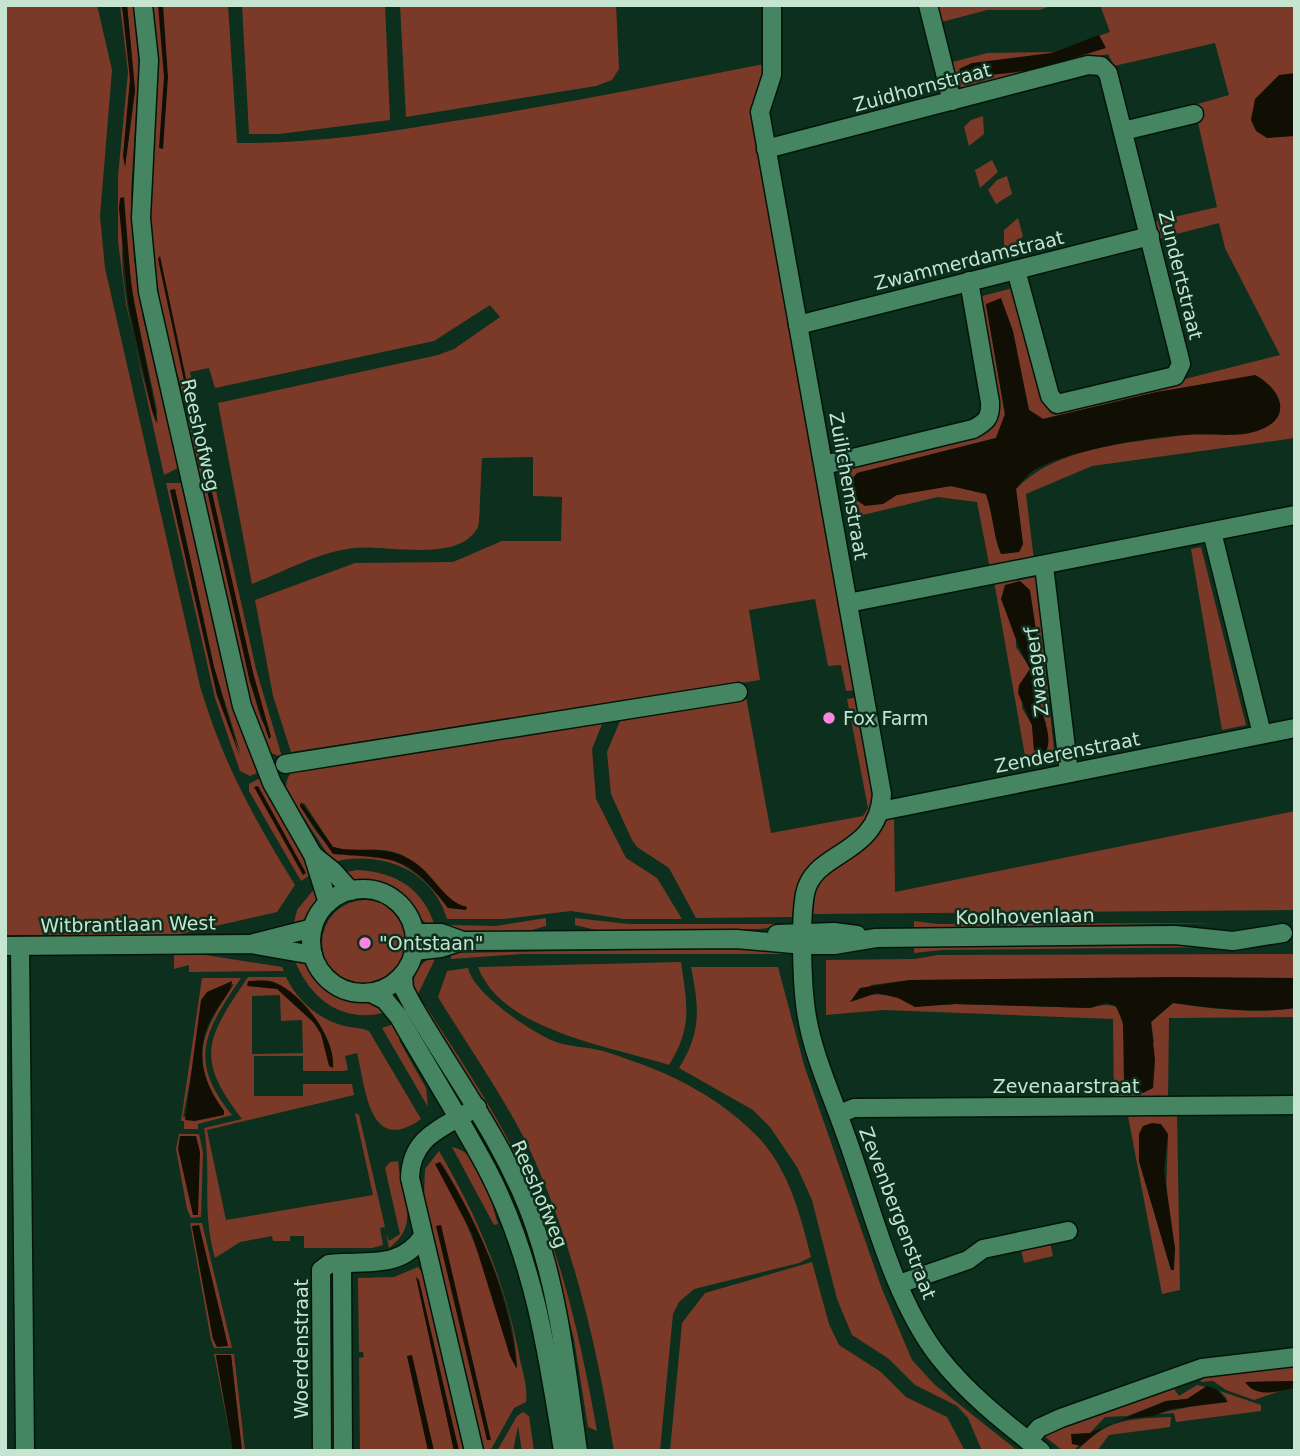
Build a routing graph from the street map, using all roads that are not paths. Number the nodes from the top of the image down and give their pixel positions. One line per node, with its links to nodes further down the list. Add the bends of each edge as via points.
1 (143, 5): 24 (street, Reeshofweg, via 149,60 141,218 148,292 242,706 272,783)
2 (772, 5): 8 (street, Zuilichemstraat, via 772,75 760,112)
3 (928, 5): 5 (street)
4 (1088, 65): 5 (street, Zuidhornstraat); 7 (street, Zundertstraat, via 1101,66 1108,73)
5 (952, 101): 8 (street, Zuidhornstraat)
6 (1194, 114): 7 (street)
7 (1123, 131): 9 (street, Zundertstraat)
8 (766, 149): 12 (street, Zuilichemstraat)
9 (1150, 236): 10 (street, Zwammerdamstraat); 10 (street, Zundertstraat, via 1181,364 1175,376 1057,404 1050,396)
10 (1016, 270): 11 (street, Zwammerdamstraat)
11 (969, 281): 12 (street, Zwammerdamstraat); 13 (street, via 990,402 986,422)
12 (798, 325): 13 (street, Zuilichemstraat)
13 (824, 465): 17 (street, Zuilichemstraat)
14 (1295, 514): 15 (street)
15 (1212, 532): 16 (street); 20 (street)
16 (1044, 566): 17 (street); 22 (street, Zwaagerf)
17 (848, 603): 23 (street, Zuilichemstraat)
18 (738, 692): 21 (street)
19 (1295, 728): 20 (street, Zenderenstraat)
20 (1262, 734): 22 (street, Zenderenstraat)
21 (285, 764)
22 (1069, 773): 23 (street, Zenderenstraat)
23 (881, 811): 29 (street, via 866,836 811,878 805,898)
24 (313, 855): 25 (street, Reeshofweg); 26 (street, Reeshofweg)
25 (351, 891): 26 (street); 30 (street, via 387,895 405,911)
26 (328, 903): 27 (street)
27 (313, 928): 31 (street, Witbrantlaan West); 33 (street)
28 (1289, 933): 29 (street, Koolhovenlaan, via 1233,941 1175,935 876,938 834,944)
29 (804, 938): 30 (street, Koolhovenlaan, via 463,941 441,933); 38 (street, Zevenbergenstraat, via 806,1010)
30 (414, 942): 34 (street)
31 (251, 944): 32 (street, Witbrantlaan West); 33 (street, Witbrantlaan West)
32 (13, 946): 42 (street)
33 (313, 955): 35 (street, via 329,980 342,989)
34 (403, 975): 35 (street, via 389,987); 37 (street, Reeshofweg, via 414,1008)
35 (371, 993): 39 (street, Reeshofweg, via 396,1013)
36 (1295, 1105): 38 (street, Zevenaarstraat, via 854,1108)
37 (477, 1107): 39 (street); 52 (street, Reeshofweg, via 534,1224 552,1282)
38 (839, 1114): 44 (street, Zevenbergenstraat)
39 (458, 1119): 41 (street, via 424,1139 411,1161 410,1178); 51 (street, Reeshofweg, via 488,1170 533,1287)
40 (1068, 1231): 44 (street, via 983,1249 968,1260)
41 (423, 1236): 43 (street, via 400,1258); 50 (street)
42 (14, 1247): 47 (street)
43 (342, 1263): 48 (street, Woerdenstraat, via 321,1269); 49 (street)
44 (899, 1284): 46 (street, Zevenbergenstraat, via 939,1356 975,1398)
45 (1295, 1357): 46 (street, via 1202,1368 1039,1428)
46 (1034, 1446)
47 (25, 1451)
48 (322, 1451)
49 (343, 1451)
50 (474, 1451)
51 (563, 1451)
52 (578, 1451)

